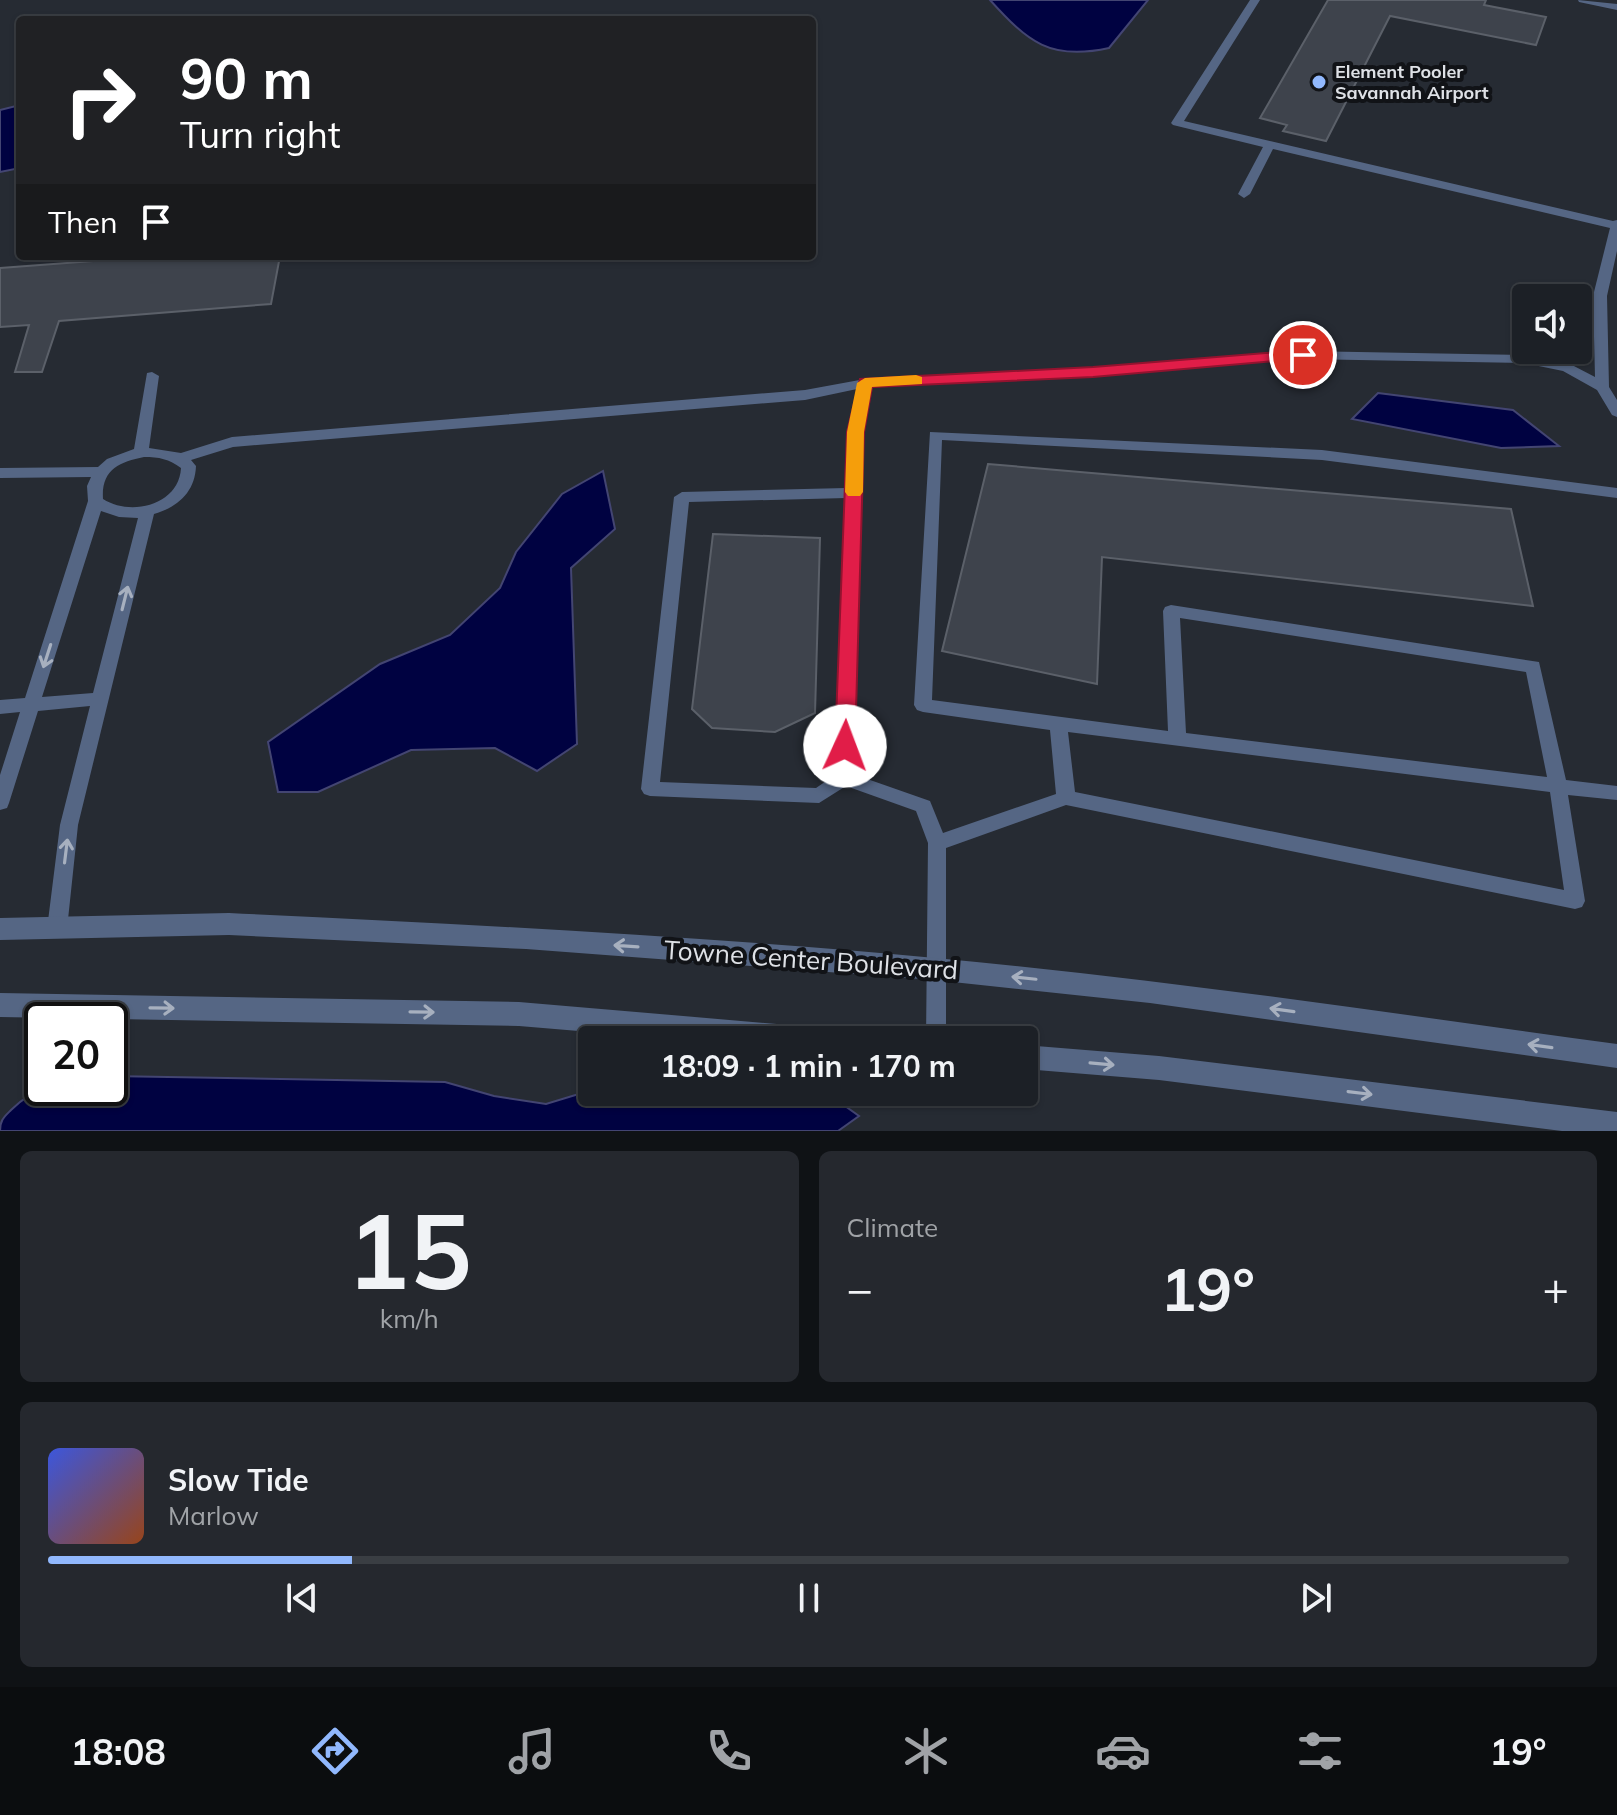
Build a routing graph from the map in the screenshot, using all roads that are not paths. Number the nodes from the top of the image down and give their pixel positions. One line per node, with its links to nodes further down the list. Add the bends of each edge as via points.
1 (1255, 0): 4 (lane, via 1177,123)
2 (1583, 0): 3 (lane)
3 (1617, 7)
4 (1269, 146): 5 (lane); 6 (lane)
5 (1244, 194)
6 (1617, 225): 9 (lane, via 1600,296)
7 (152, 376): 11 (lane)
8 (865, 383): 9 (lane, via 1303,355 1524,359 1567,368); 12 (lane, via 805,395 232,442); 15 (lane, via 856,432)
9 (1602, 387): 10 (lane)
10 (1617, 412)
11 (141, 452): 12 (lane); 13 (lane)
12 (182, 458): 18 (lane, via 189,466 186,486 164,505)
13 (102, 472): 14 (lane); 17 (lane, via 95,482)
14 (0, 473)
15 (854, 493): 24 (lane); 24 (lane, via 682,497 650,789 819,796)
16 (1617, 493): 22 (lane, via 1322,455 935,435 923,705)
17 (96, 501): 18 (lane, via 117,512); 20 (lane, one-way to 20)
18 (147, 511): 19 (lane, one-way to 18)
19 (100, 699): 20 (lane); 31 (lane, one-way to 19, via 69,825)
20 (31, 705): 21 (lane); 28 (lane)
21 (0, 707)
22 (1058, 724): 23 (lane); 27 (lane)
23 (1177, 738): 25 (lane); 25 (lane, via 1171,611 1533,667)
24 (844, 778): 29 (lane, via 923,806)
25 (1558, 786): 26 (lane); 27 (lane, via 1575,901)
26 (1617, 793)
27 (1066, 798): 29 (lane)
28 (0, 803)
29 (937, 843): 32 (lane)
30 (0, 929): 31 (street, Towne Center Boulevard)
31 (57, 929): 32 (street, Towne Center Boulevard, one-way to 31, via 526,938 229,924)
32 (934, 969): 35 (lane); 36 (street, Towne Center Boulevard, one-way to 32, via 1150,992)
33 (0, 1005): 34 (street, one-way to 34, via 519,1014)
34 (660, 1026)
35 (936, 1026)
36 (1617, 1056)
37 (1038, 1058): 38 (street, one-way to 38, via 1159,1068)
38 (1617, 1125)

